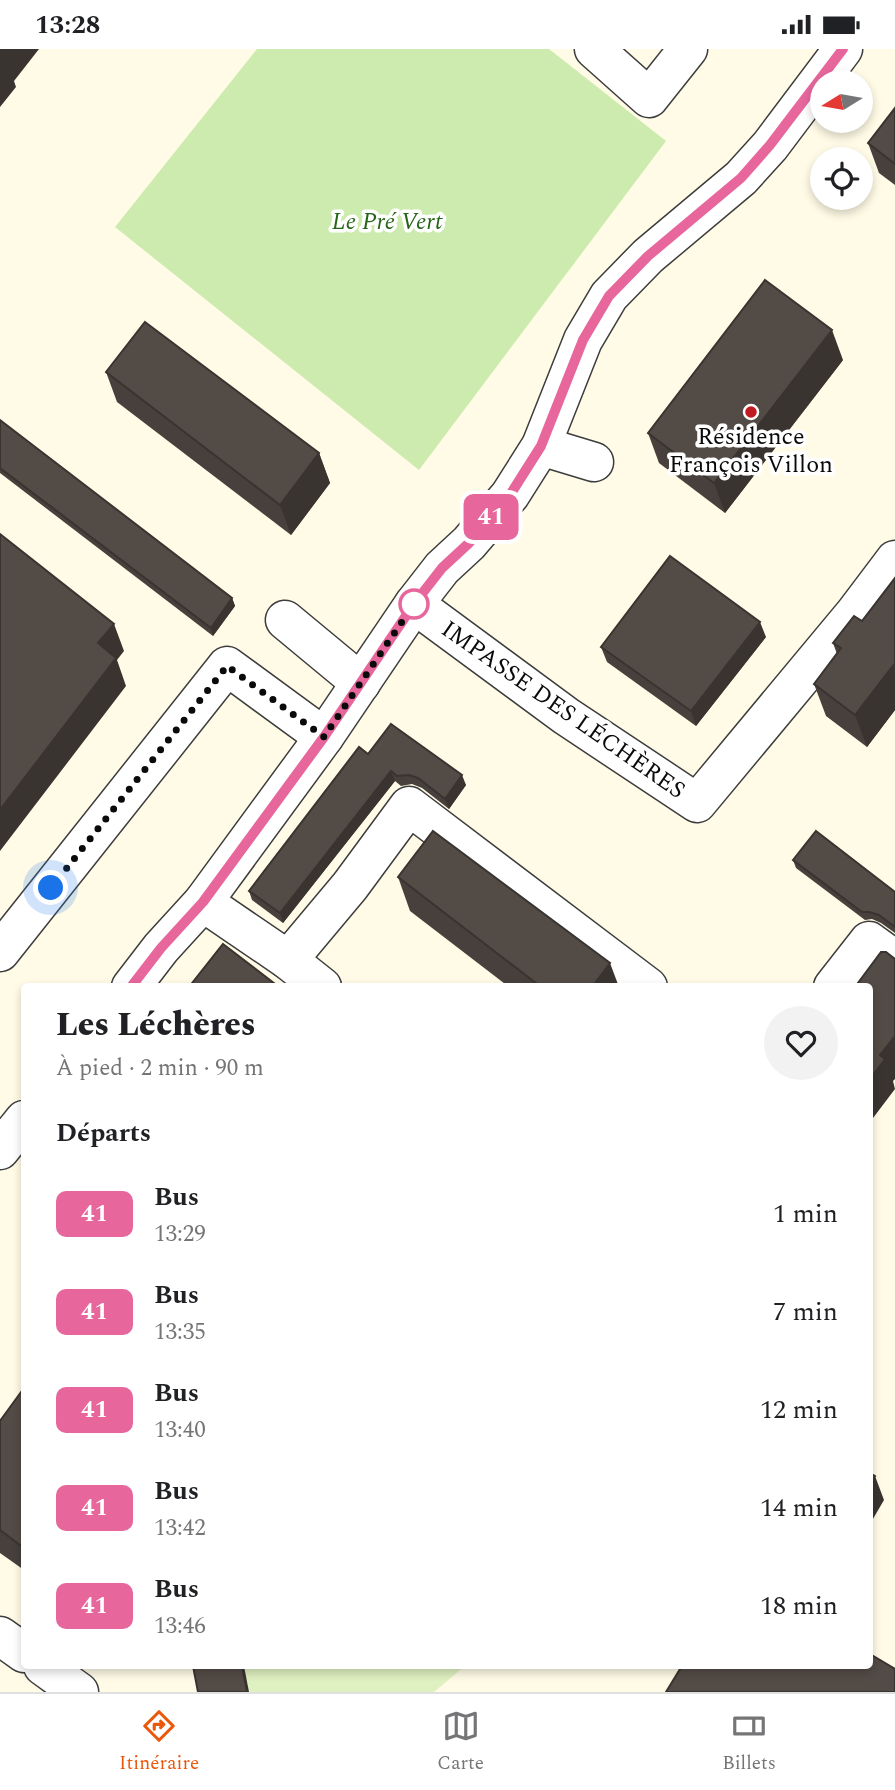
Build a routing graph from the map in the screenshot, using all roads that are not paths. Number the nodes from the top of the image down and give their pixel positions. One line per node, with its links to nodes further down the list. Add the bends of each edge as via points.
1 (594, 49): 2 (street, via 649,98)
2 (688, 49)
3 (843, 49): 4 (street, via 741,178 648,256 609,296 583,340)
4 (541, 446): 5 (street); 7 (street, via 510,495)
5 (594, 462)
6 (895, 560): 7 (street, IMPASSE DES LÉCHÈRES, via 697,803 566,716)
7 (414, 604): 9 (street)
8 (285, 621): 9 (street)
9 (361, 683): 10 (street)
10 (324, 737): 11 (street); 12 (street, via 227,666)
11 (203, 902): 13 (street); 15 (street)
12 (0, 952)
13 (288, 960): 16 (street); 17 (street, via 409,806)
14 (895, 960): 18 (street, via 869,941)
15 (134, 983)
16 (317, 983)
17 (643, 983)
18 (836, 983)
19 (21, 1124): 20 (street)
20 (0, 1150)
21 (0, 1636): 22 (street)
22 (21, 1651)
23 (47, 1669): 24 (street)
24 (79, 1692)

